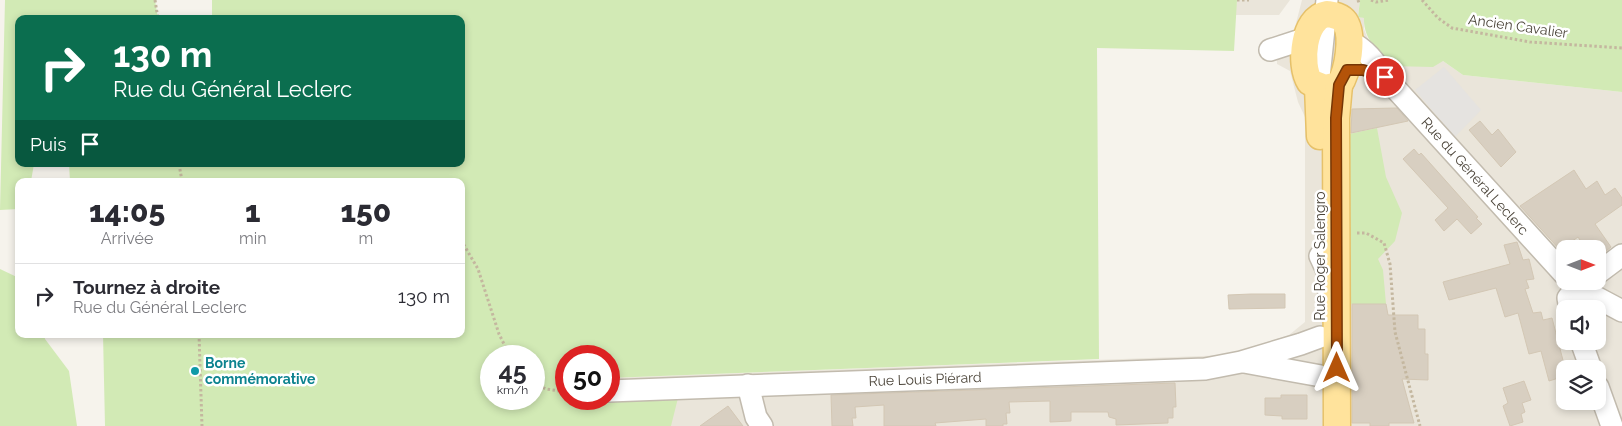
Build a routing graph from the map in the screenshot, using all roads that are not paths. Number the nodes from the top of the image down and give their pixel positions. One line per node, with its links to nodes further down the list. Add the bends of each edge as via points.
1 (1331, 18): 2 (street, Rue du Général Leclerc, via 1368,54); 3 (main road); 3 (street); 3 (main road, via 1306,77 1310,82)
2 (1385, 77): 3 (street, via 1363,70); 6 (street, Rue du Général Leclerc)
3 (1335, 80): 5 (main road, Rue Roger Salengro); 19 (main road, Rue Roger Salengro)
4 (1622, 255): 7 (street)
5 (1320, 256): 10 (main road, Rue Roger Salengro); 18 (street, via 1328,273)
6 (1556, 262)
7 (1606, 267)
8 (1588, 290): 9 (street, Rue du Général Leclerc)
9 (1622, 311)
10 (1320, 337): 11 (street, Rue Louis Piérard); 12 (main road, Rue Roger Salengro)
11 (1241, 362): 12 (street, Rue Louis Piérard); 13 (street, Rue Louis Piérard, via 1205,369)
12 (1321, 376): 17 (main road, Rue Roger Salengro)
13 (748, 385): 14 (street, Rue Louis Piérard); 16 (street, via 756,417)
14 (620, 391)
15 (1606, 409): 20 (street)
16 (762, 426)
17 (1321, 426)
18 (1329, 426)
19 (1337, 426)
20 (1612, 426)

